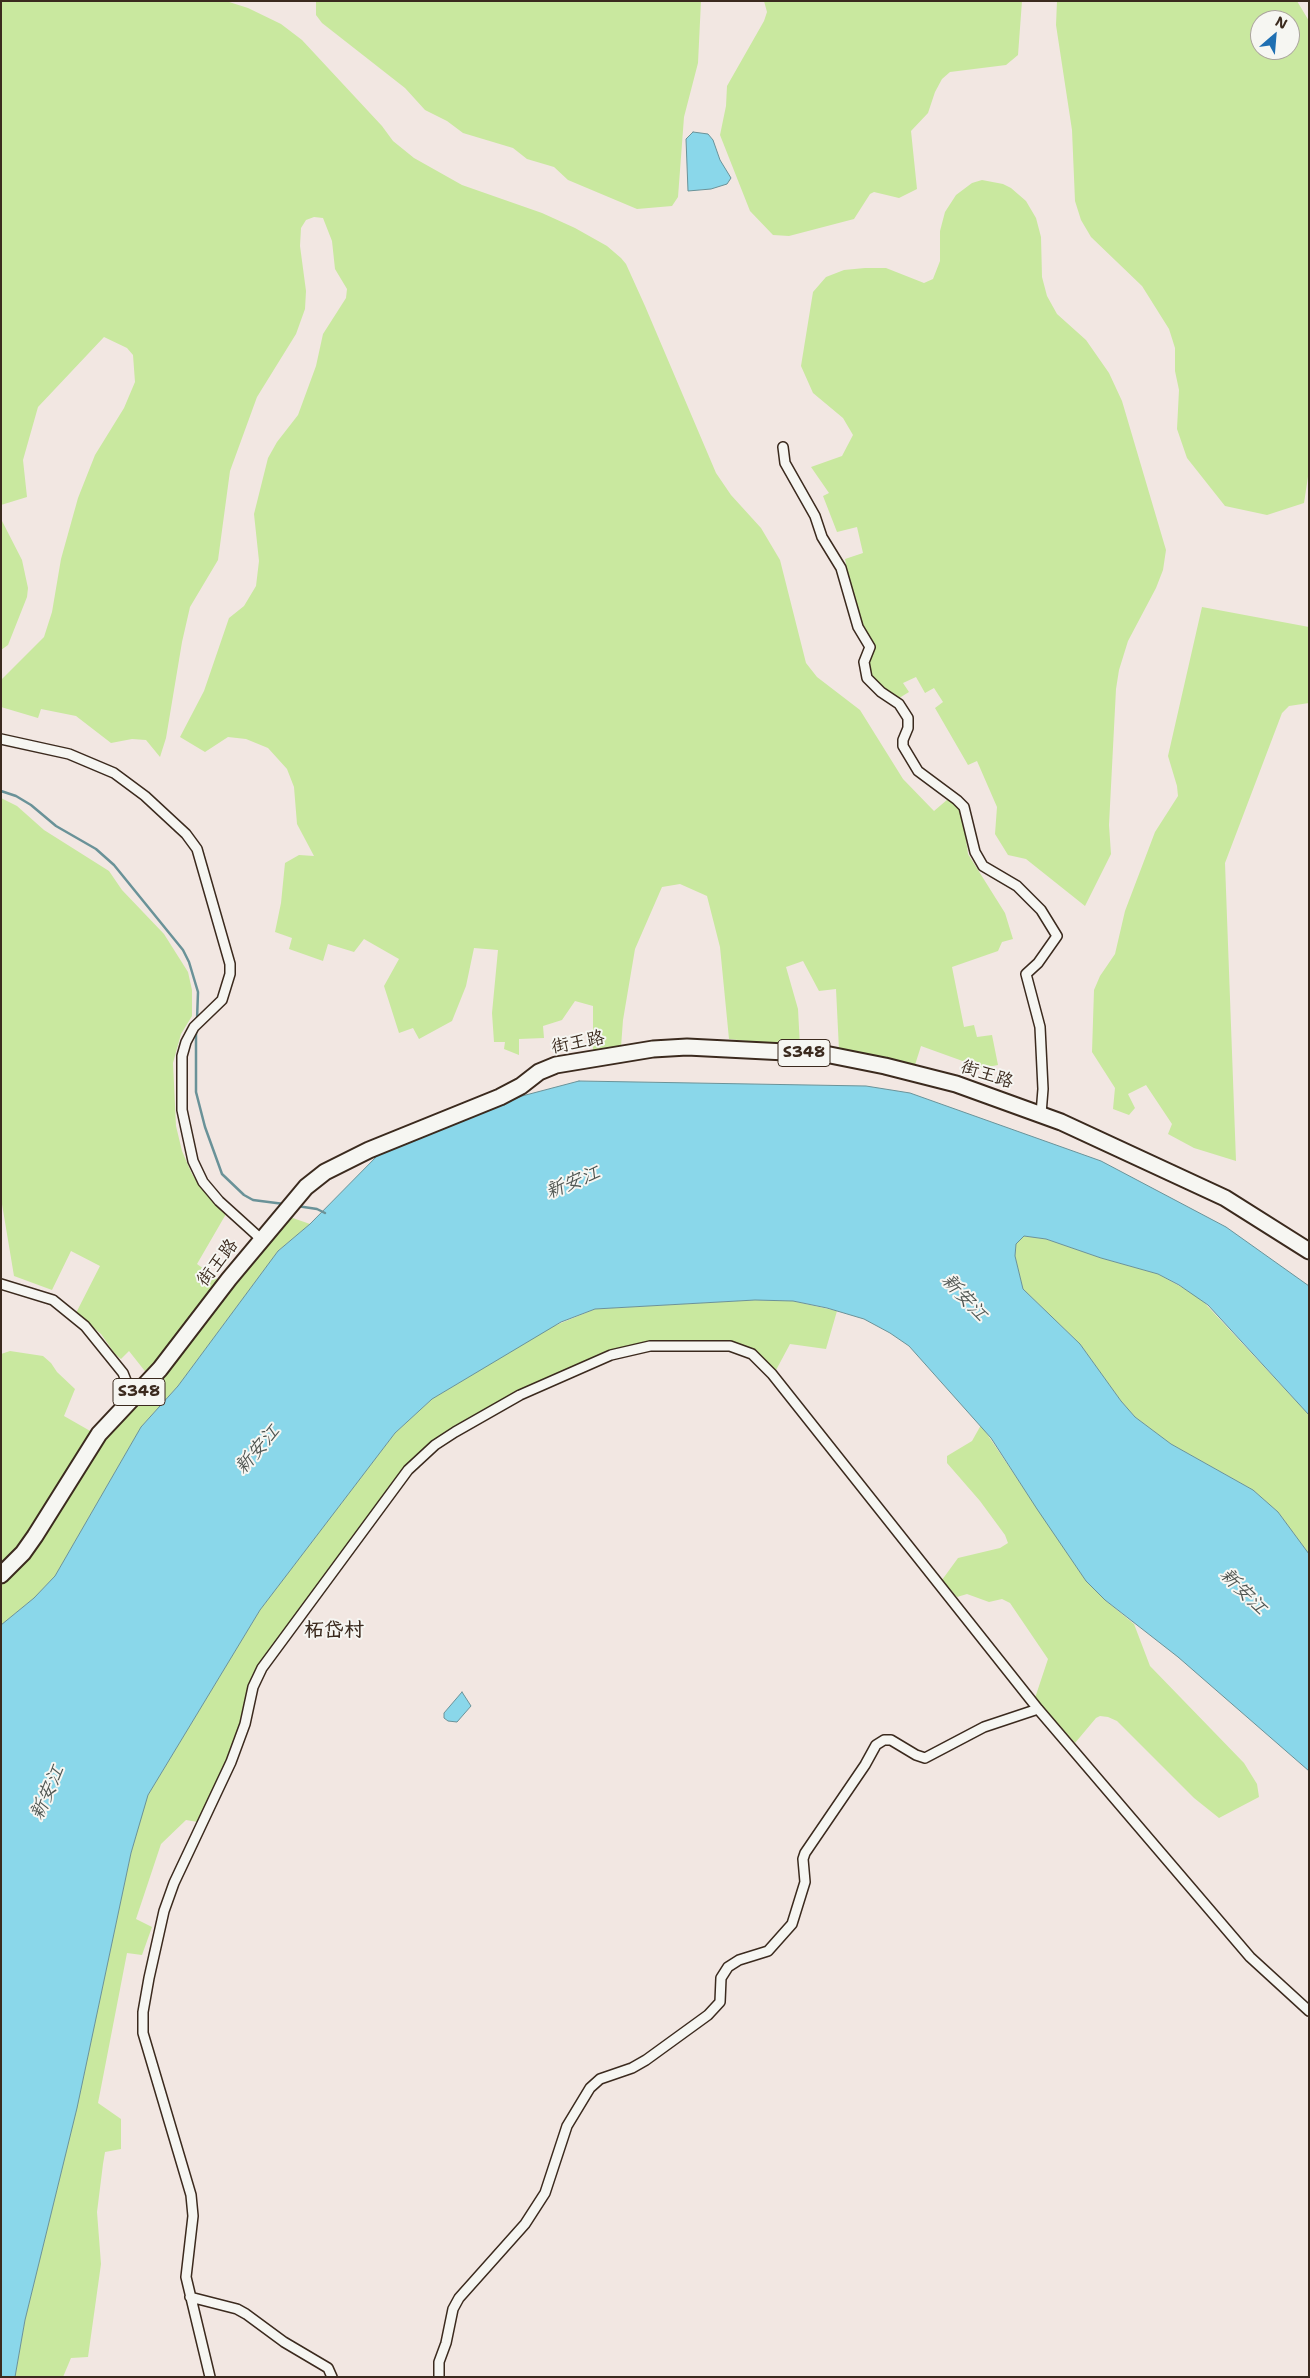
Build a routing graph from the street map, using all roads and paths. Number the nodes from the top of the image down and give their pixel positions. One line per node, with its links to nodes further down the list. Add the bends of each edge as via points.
1 (783, 447): 3 (street, via 785,463 840,568 858,626 870,647 864,662 867,678 899,704 908,718 903,746 918,771 964,807 975,852 983,866 1020,888 1041,910 1057,936 1038,964 1026,974 1040,1027)
2 (1, 739): 4 (street, via 62,752 114,773 145,796 186,834 197,849 230,964 230,974 222,1000 194,1027 186,1042 182,1056 182,1110 191,1155 203,1182)
3 (1041, 1114): 4 (main road, 街王路 / S348, via 956,1084 847,1057 671,1047 545,1068 500,1098 369,1150 340,1164 306,1187); 5 (main road, 街王路 / S348, via 1225,1198)
4 (261, 1239): 7 (main road, 街王路 / S348)
5 (1309, 1251)
6 (1, 1284): 7 (street, via 53,1300 85,1326 124,1373)
7 (134, 1398): 8 (main road, 街王路 / S348, via 99,1434 35,1536)
8 (1, 1575)
9 (1038, 1709): 10 (street, via 1250,1956); 11 (street, via 772,1374 746,1351 730,1346 650,1346 611,1355 520,1396 445,1438 408,1470 262,1668 253,1687 234,1756 164,1911 143,2023 147,2051 191,2194 192,2226 186,2268); 14 (street, via 976,1731 926,1758 887,1739 876,1746 804,1856 805,1882 792,1924 768,1951 728,1967 721,1978 720,2002 708,2014 646,2060 600,2079 590,2088 567,2126 545,2193 525,2224 459,2298 439,2362)
10 (1309, 2011)
11 (190, 2297): 12 (street); 13 (street, via 246,2314 328,2368)
12 (210, 2377)
13 (332, 2377)
14 (439, 2377)

